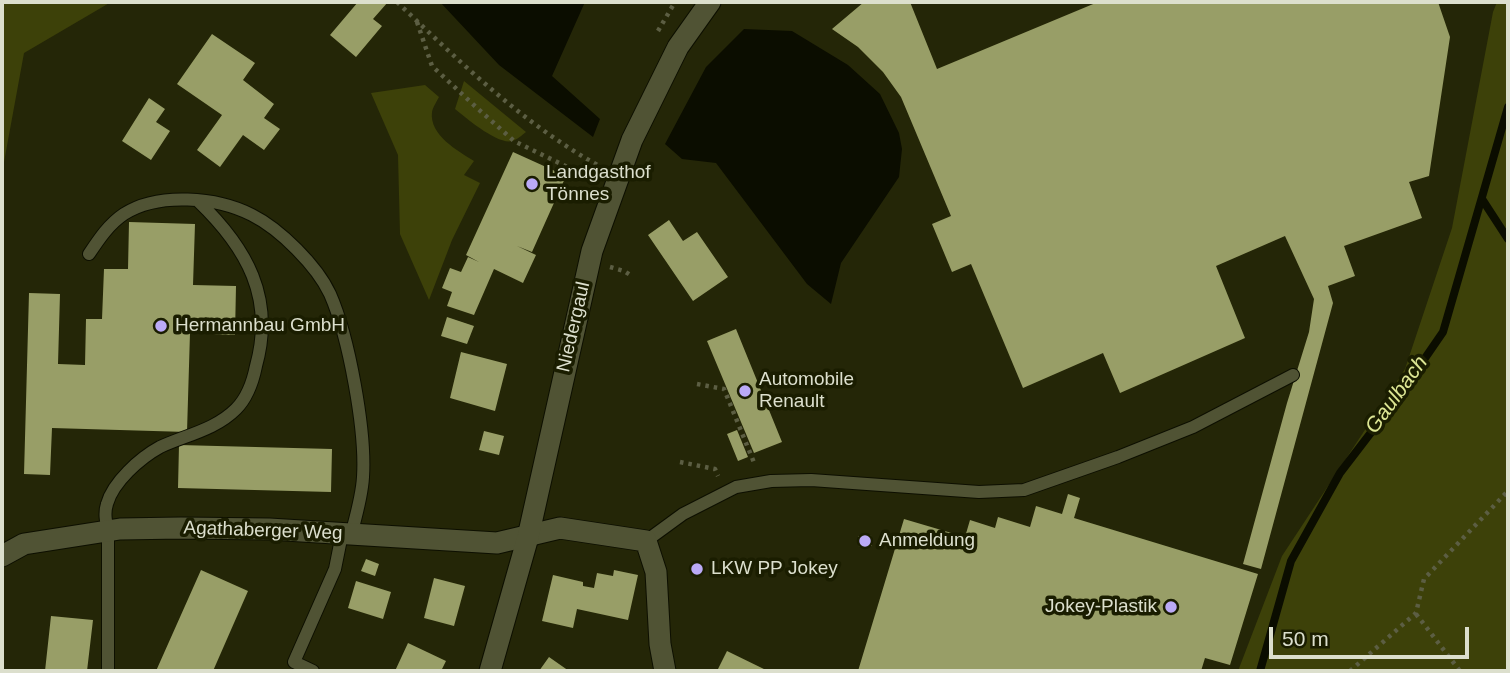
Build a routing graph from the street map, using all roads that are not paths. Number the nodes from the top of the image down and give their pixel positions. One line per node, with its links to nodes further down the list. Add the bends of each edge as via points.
1 (710, 2): 7 (street, Niedergaul, via 678,47 632,140 592,251)
2 (198, 201): 3 (lane, via 170,199 138,207 114,222); 5 (lane, via 233,240 257,286 263,318 254,378 237,409 191,436 159,448 129,472 107,502); 6 (lane, via 237,209 264,223 300,254 330,293 350,359 362,439 363,478)
3 (89, 254)
4 (1293, 375): 8 (lane, via 1193,427 1024,490 762,482 736,487 683,514)
5 (108, 531): 6 (street, Agathaberger Weg, via 206,528); 9 (street, Agathaberger Weg, via 23,544); 10 (lane)
6 (347, 534): 7 (street, Agathaberger Weg, via 497,543); 11 (lane, via 294,662)
7 (528, 537): 8 (street, Agathaberger Weg, via 560,528); 12 (street, Niedergaul)
8 (646, 541): 13 (street, via 656,572)
9 (2, 556)
10 (108, 671)
11 (313, 671)
12 (490, 671)
13 (665, 671)

